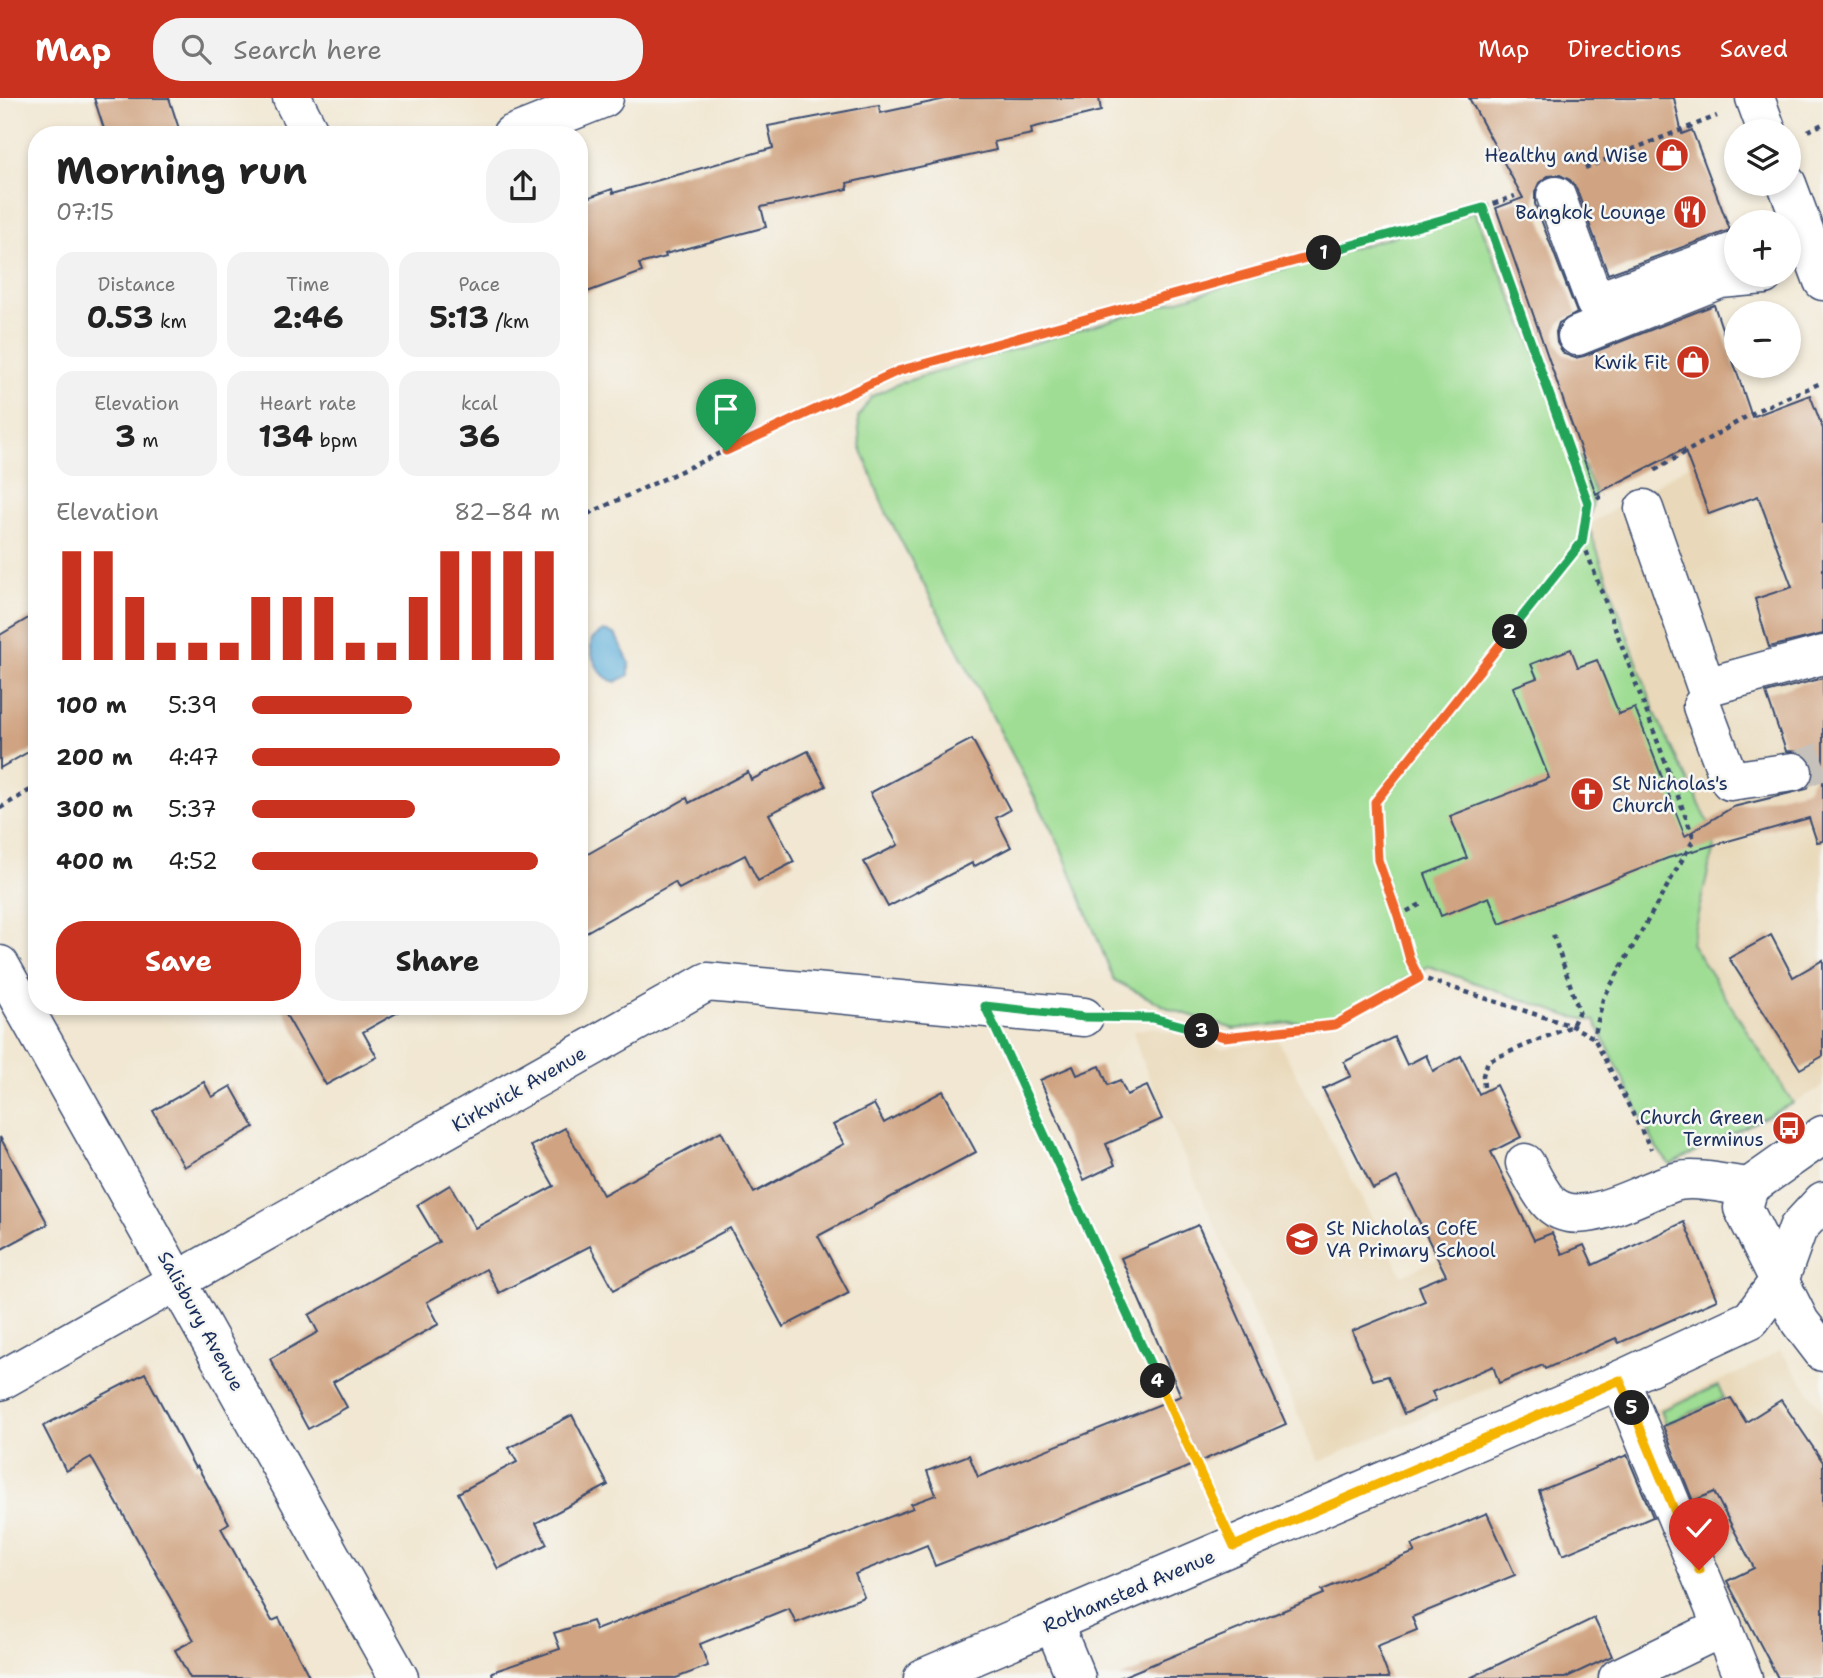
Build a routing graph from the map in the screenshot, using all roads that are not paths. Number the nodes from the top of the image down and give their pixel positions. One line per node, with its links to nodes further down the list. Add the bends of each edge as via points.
1 (292, 98): 3 (street)
2 (604, 98): 4 (street)
3 (306, 126)
4 (534, 126)
5 (1551, 187): 7 (street, via 1595,302)
6 (1791, 196): 8 (street)
7 (1724, 255)
8 (1809, 258)
9 (1724, 279): 10 (street)
10 (1577, 336)
11 (1635, 491): 12 (street, via 1706,687)
12 (1823, 656)
13 (1702, 706): 14 (street, via 1730,781)
14 (1793, 772)
15 (0, 965): 16 (street, Salisbury Avenue)
16 (28, 1014)
17 (28, 1015): 23 (street, Salisbury Avenue)
18 (1084, 1017): 23 (street, Kirkwick Avenue, via 707,982)
19 (1823, 1135): 21 (street)
20 (1525, 1163): 21 (street, via 1548,1201 1562,1212 1588,1213 1622,1204 1679,1181)
21 (1749, 1187): 24 (street, via 1743,1208)
22 (1823, 1201): 24 (street, Rothamsted Avenue, via 1798,1228)
23 (179, 1280): 27 (street, Kirkwick Avenue); 30 (street, Salisbury Avenue)
24 (1779, 1281): 25 (street, via 1800,1322); 26 (street, Rothamsted Avenue, via 1751,1320)
25 (1823, 1352)
26 (1620, 1380): 28 (street, Rothamsted Avenue); 29 (street)
27 (0, 1381)
28 (1053, 1623): 31 (street, Rothamsted Avenue); 32 (street)
29 (1723, 1627): 33 (street); 34 (street)
30 (399, 1678)
31 (923, 1678)
32 (1076, 1678)
33 (1618, 1678)
34 (1744, 1678)

